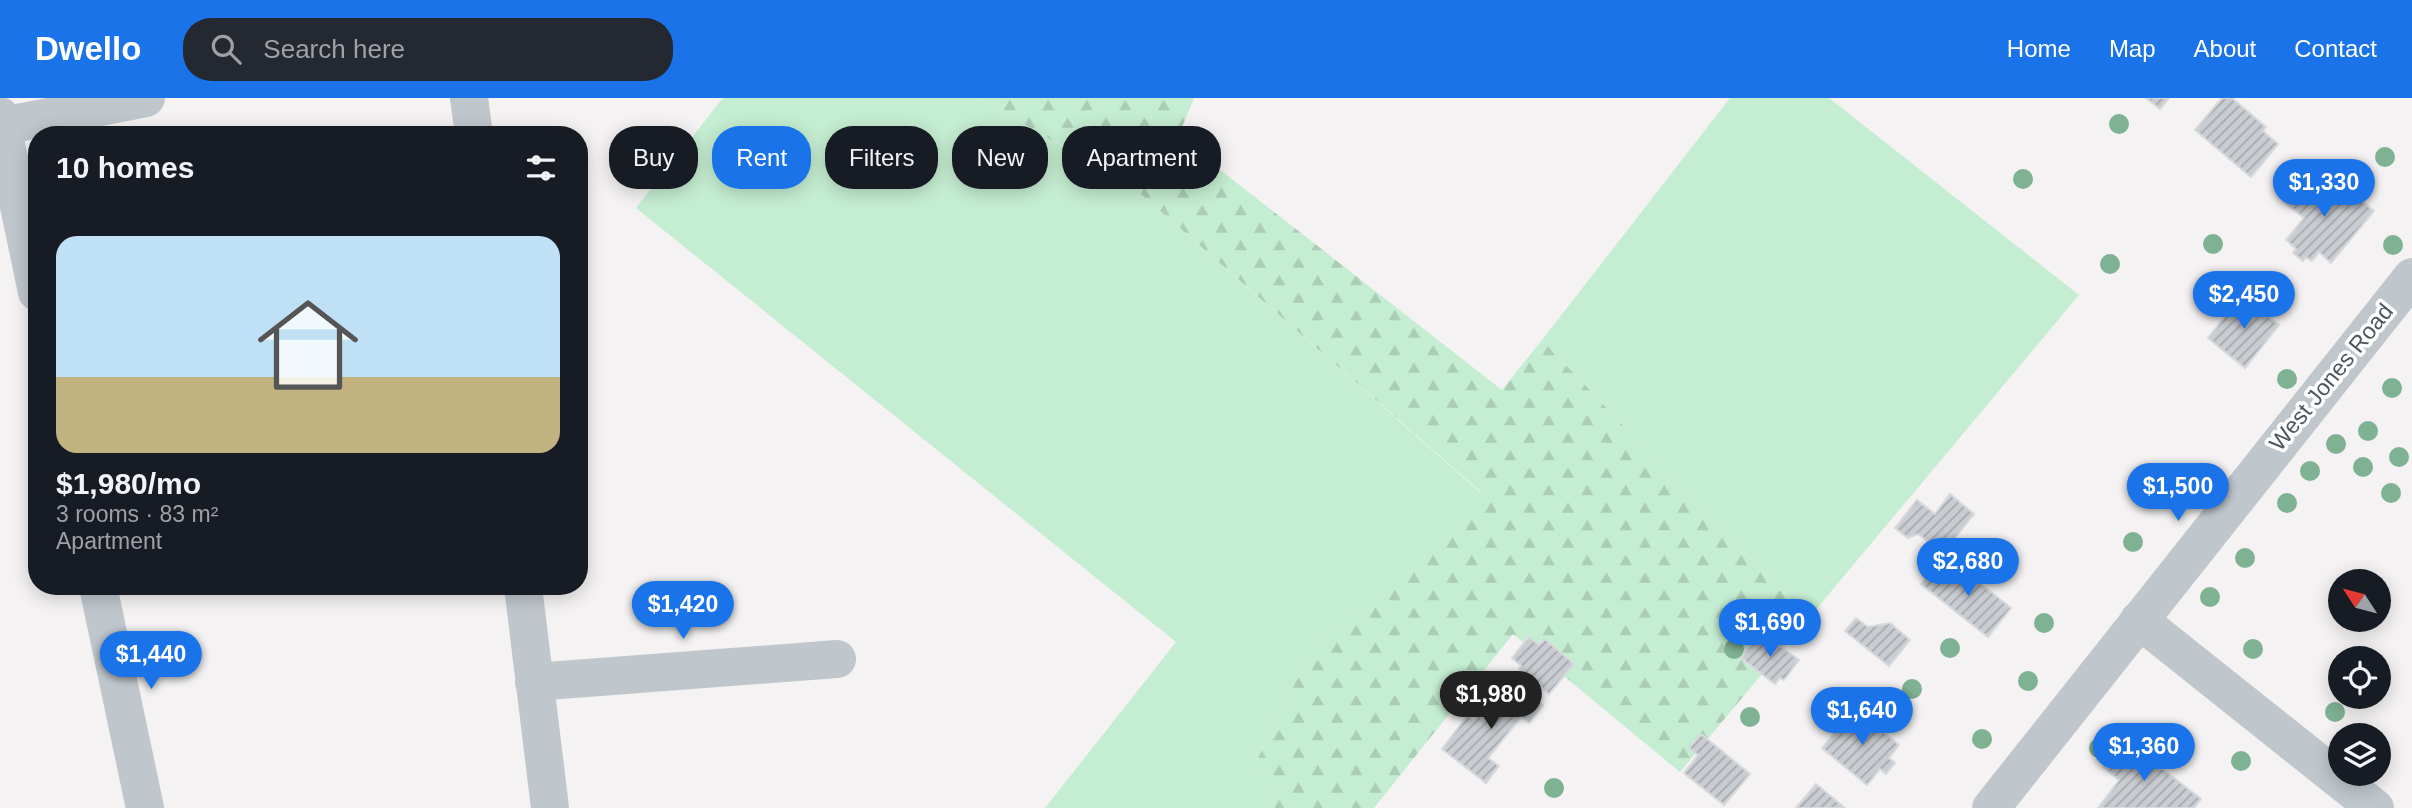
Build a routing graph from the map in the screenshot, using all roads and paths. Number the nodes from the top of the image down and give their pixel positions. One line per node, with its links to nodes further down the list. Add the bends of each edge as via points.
1 (146, 98): 3 (street)
2 (470, 98): 4 (street)
3 (1, 121): 5 (street)
4 (473, 126)
5 (28, 249)
6 (2412, 277): 9 (street, West Jones Road)
7 (100, 595): 12 (street)
8 (524, 595): 11 (street)
9 (2139, 620): 14 (street, West Jones Road); 15 (street)
10 (837, 659): 11 (street)
11 (534, 682): 13 (street)
12 (145, 808)
13 (550, 808)
14 (1991, 808)
15 (2375, 808)

